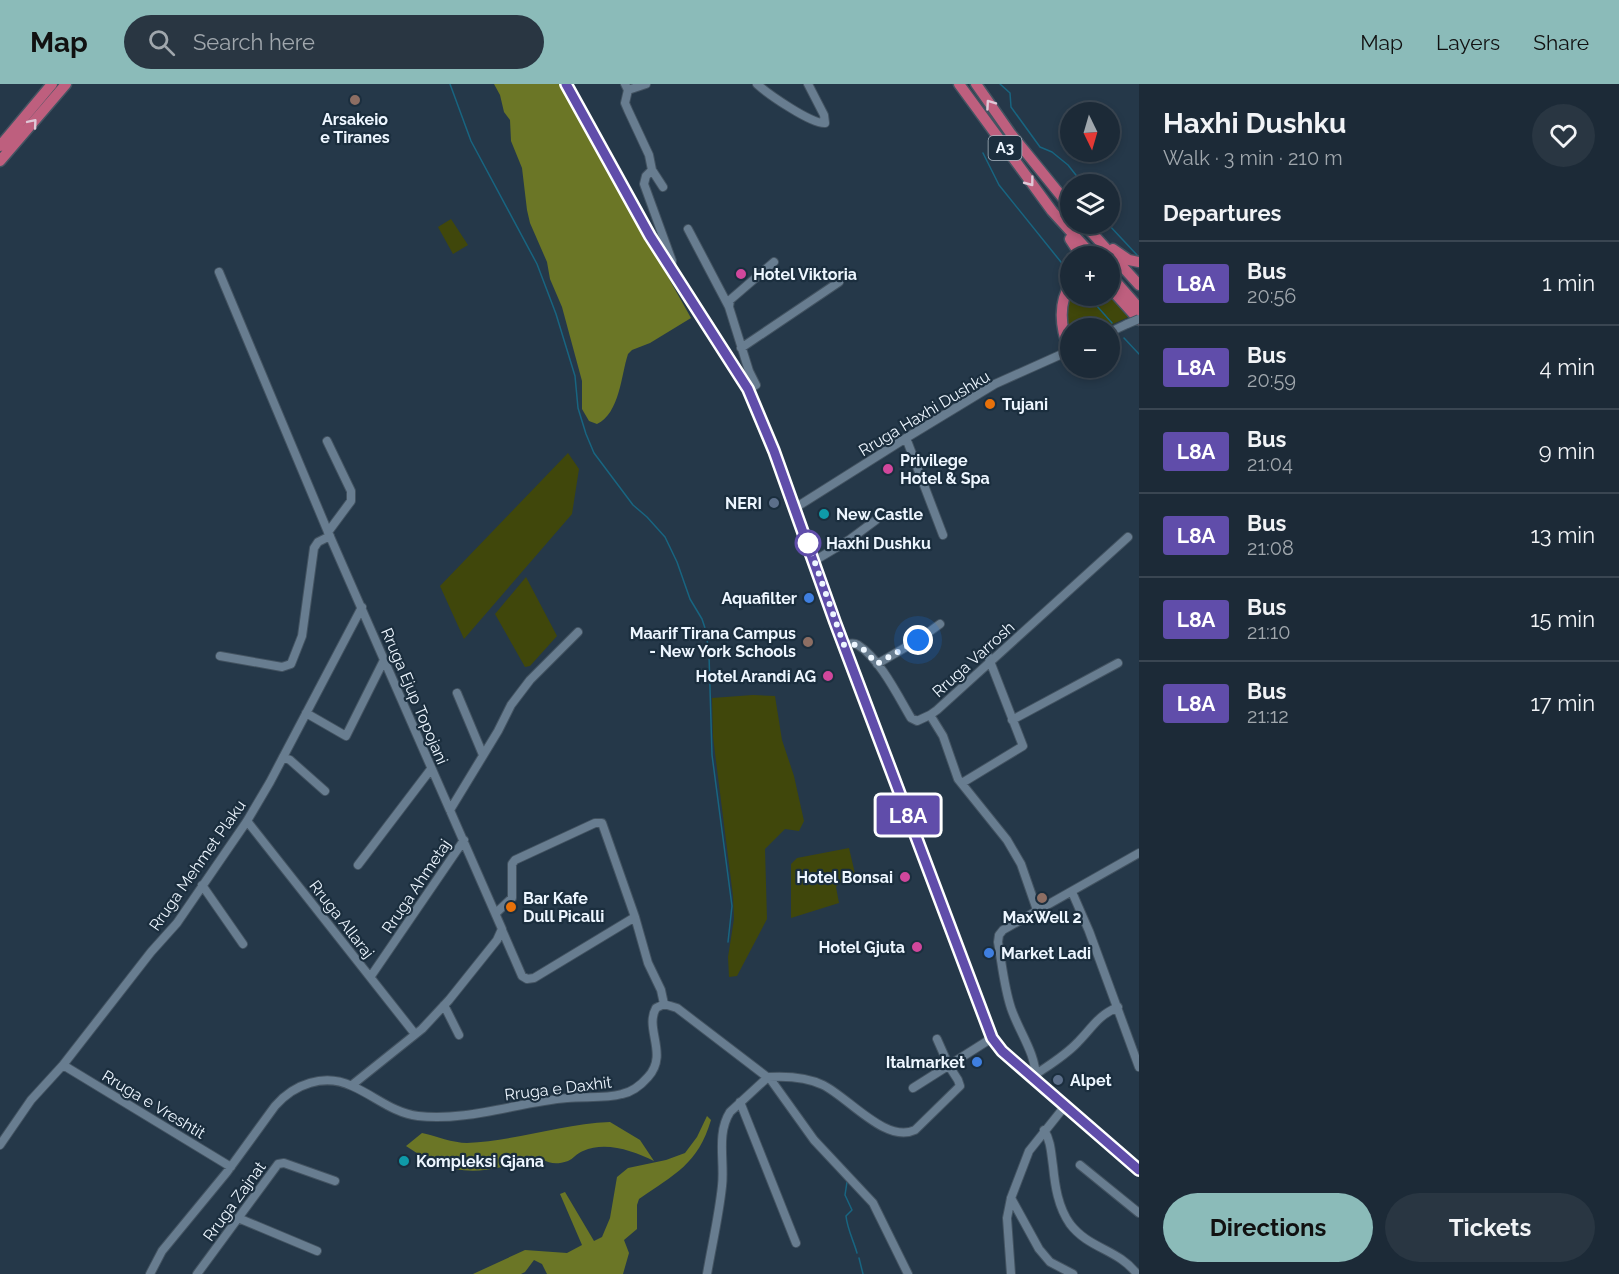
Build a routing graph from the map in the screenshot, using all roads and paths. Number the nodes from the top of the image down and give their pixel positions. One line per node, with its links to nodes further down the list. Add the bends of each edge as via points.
1 (52, 84): 10 (highway)
2 (66, 84): 11 (highway, one-way to 2)
3 (566, 84): 23 (main road)
4 (646, 84): 9 (street)
5 (757, 84): 6 (street, via 801,114 825,123)
6 (808, 84)
7 (959, 84): 15 (highway, A3, one-way to 15)
8 (976, 84): 14 (highway, A3, one-way to 8)
9 (627, 87): 12 (street, via 625,102)
10 (0, 146)
11 (0, 161)
12 (652, 170): 13 (street); 23 (street, via 644,184 672,261)
13 (663, 187)
14 (1060, 194)
15 (1052, 211): 19 (highway); 20 (highway, A3)
16 (688, 229): 29 (street)
17 (1093, 234): 26 (highway)
18 (1099, 234): 22 (highway, via 1118,254)
19 (1075, 246)
20 (1084, 246)
21 (774, 262): 29 (street, via 730,300)
22 (1139, 262)
23 (671, 269): 35 (main road)
24 (219, 272): 40 (street, Rruga Ejup Topojani)
25 (839, 282): 33 (street)
26 (1139, 285)
27 (1120, 286): 30 (highway)
28 (1120, 299): 31 (highway)
29 (729, 307): 33 (street)
30 (1139, 308)
31 (1139, 319): 32 (street, bridge)
32 (1120, 327)
33 (741, 348): 35 (street, via 756,385)
34 (1060, 352): 36 (street, Rruga Haxhi Dushku, via 995,384)
35 (748, 389): 38 (main road)
36 (906, 438): 38 (street, Rruga Haxhi Dushku); 41 (street)
37 (327, 441): 40 (street, via 352,496)
38 (795, 508): 43 (main road)
39 (876, 520): 43 (street)
40 (329, 534): 44 (street, Rruga Ejup Topojani); 49 (street, via 314,548 302,636 291,664 286,667)
41 (943, 535)
42 (1128, 537): 51 (street, Rruga Varrosh)
43 (814, 561): 47 (main road)
44 (362, 607): 50 (street, Rruga Ejup Topojani); 55 (street, Rruga Mehmet Plaku)
45 (940, 624): 53 (street)
46 (578, 632): 58 (street, via 530,680)
47 (844, 645): 53 (street, Rruga Varrosh, via 858,645); 81 (main road)
48 (986, 651): 51 (street)
49 (220, 656)
50 (384, 660): 55 (street, via 346,736); 60 (street, Rruga Ejup Topojani)
51 (989, 662): 56 (street, Rruga Varrosh); 57 (street)
52 (1118, 663): 57 (street)
53 (877, 664): 56 (street, Rruga Varrosh, via 912,720)
54 (457, 693): 58 (street)
55 (306, 713): 59 (street, Rruga Mehmet Plaku)
56 (930, 715): 61 (street)
57 (1012, 720): 61 (street, via 1023,746)
58 (483, 755): 63 (street)
59 (283, 757): 62 (street); 64 (street, Rruga Mehmet Plaku)
60 (432, 769): 63 (street, Rruga Ejup Topojani); 67 (street)
61 (962, 783): 70 (street, via 1007,840 1021,864)
62 (326, 791)
63 (450, 810): 65 (street, Rruga Ejup Topojani)
64 (247, 821): 68 (street, Rruga Mehmet Plaku); 75 (street, Rruga Allaraj)
65 (464, 840): 71 (street, Rruga Ejup Topojani); 75 (street, Rruga Ahmetaj)
66 (1139, 853): 69 (street)
67 (358, 865)
68 (202, 885): 74 (street); 83 (street, Rruga Mehmet Plaku, via 177,923)
69 (1072, 892): 70 (street); 78 (street)
70 (1037, 910): 87 (street, via 1003,930 998,939 1009,1000 1029,1047)
71 (496, 913): 72 (street, via 512,898 515,860 599,822); 73 (street, Rruga Ejup Topojani)
72 (635, 916): 73 (street, Rruga Ejup Topojani, via 527,979 522,976); 76 (street)
73 (502, 929): 77 (street)
74 (243, 944)
75 (370, 976): 79 (street, Rruga Allaraj)
76 (664, 1004): 86 (street, via 677,1008); 88 (street, Rruga e Daxhit, via 656,1008 653,1016 658,1055 655,1067 642,1084 621,1095 567,1098 425,1117 400,1112)
77 (444, 1005): 79 (street); 80 (street)
78 (1118, 1007): 85 (street); 87 (street, via 1102,1015 1077,1043)
79 (415, 1034): 88 (street)
80 (459, 1035)
81 (992, 1038): 84 (street); 87 (main road, via 1002,1051)
82 (938, 1039): 84 (street)
83 (63, 1065): 93 (street, Rruga Mehmet Plaku, via 31,1100); 95 (street, Rruga e Vreshtit)
84 (949, 1066): 86 (street, via 960,1086 915,1130 905,1134 879,1124 820,1083); 89 (street)
85 (1139, 1067)
86 (768, 1077): 90 (street); 106 (street, via 814,1140 873,1203)
87 (1036, 1077): 91 (main road)
88 (352, 1085): 95 (street, Rruga e Daxhit, via 319,1081 291,1090)
89 (913, 1088)
90 (740, 1102): 101 (street); 105 (street, via 723,1126 723,1182)
91 (1065, 1106): 92 (street); 96 (main road)
92 (1044, 1130): 98 (street, via 1029,1151); 109 (street, via 1058,1198 1070,1223 1088,1241 1124,1259)
93 (0, 1145)
94 (1080, 1165): 99 (street)
95 (231, 1167): 103 (street, Rruga e Daxhit, via 168,1243)
96 (1139, 1170)
97 (334, 1181): 100 (street, Rruga Zajnat, via 278,1164)
98 (1011, 1198): 107 (street, via 1007,1218); 108 (street, via 1039,1249 1050,1262)
99 (1139, 1213)
100 (238, 1218): 102 (street); 104 (street, Rruga Zajnat)
101 (796, 1243)
102 (317, 1251)
103 (150, 1274)
104 (197, 1274)
105 (707, 1274)
106 (908, 1274)
107 (1011, 1274)
108 (1073, 1274)
109 (1137, 1274)

